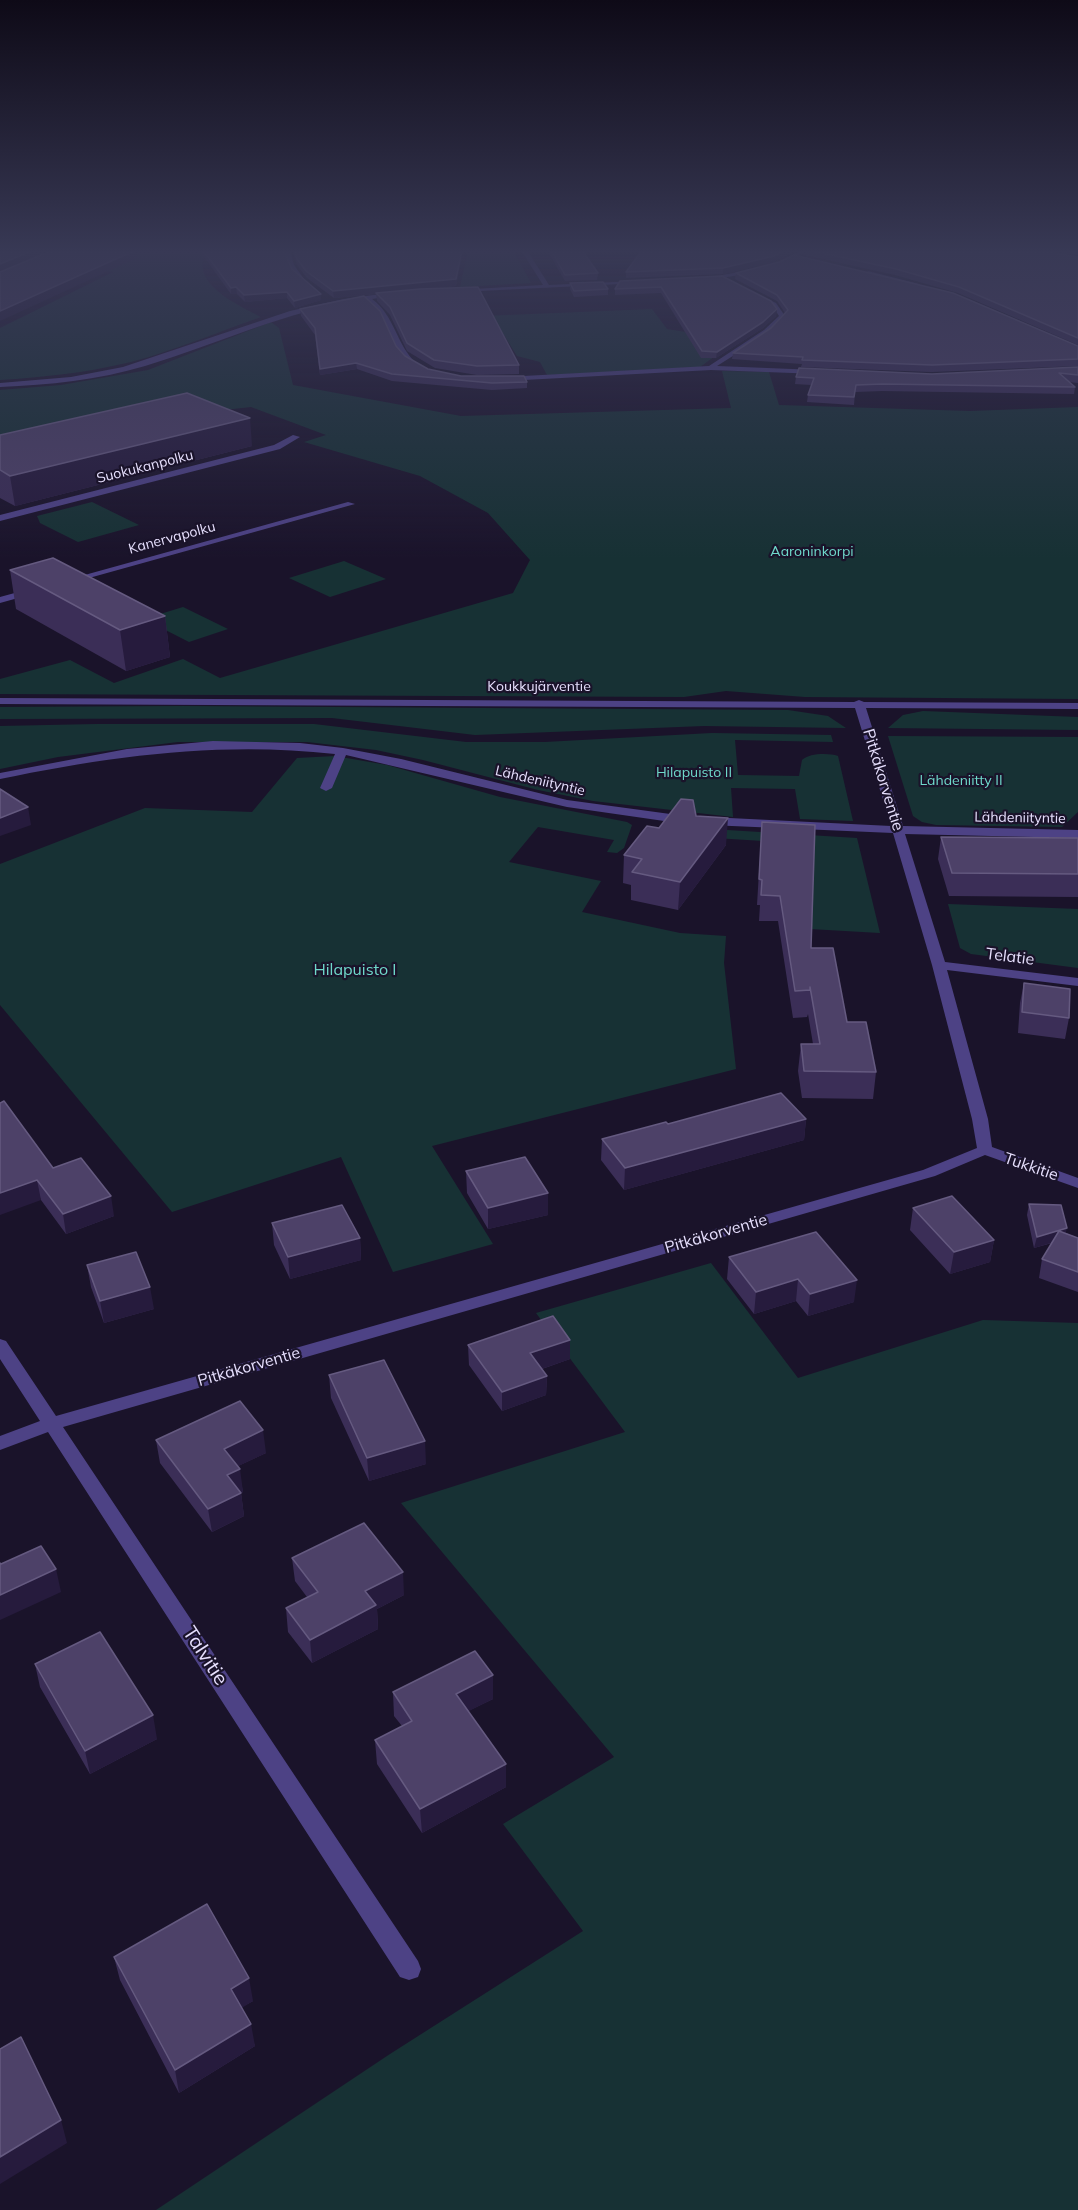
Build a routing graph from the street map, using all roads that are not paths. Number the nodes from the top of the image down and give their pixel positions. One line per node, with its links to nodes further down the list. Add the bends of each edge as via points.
1 (171, 353): 8 (street, via 130,367 66,379)
2 (400, 353): 4 (street)
3 (728, 353): 5 (street)
4 (419, 367)
5 (711, 368): 6 (street); 7 (street)
6 (832, 373)
7 (497, 379)
8 (0, 385)
9 (296, 437): 11 (street, Suokukanpolku, via 277,447)
10 (351, 504): 12 (street, Kanervapolku)
11 (0, 518)
12 (62, 583)
13 (41, 588): 14 (street)
14 (0, 600)
15 (0, 701): 16 (street, Koukkujärventie)
16 (859, 703): 17 (street, Koukkujärventie); 21 (street, Pitkäkorventie)
17 (1078, 706)
18 (342, 751): 19 (street, Lähdeniityntie, via 263,744 187,746 96,756); 20 (street); 21 (street, Lähdeniityntie, via 623,813)
19 (0, 776)
20 (326, 788)
21 (899, 830): 22 (street, Lähdeniityntie); 23 (street, Pitkäkorventie)
22 (1078, 834)
23 (939, 965): 24 (street, Telatie); 25 (street, Pitkäkorventie)
24 (1078, 982)
25 (985, 1150): 26 (street, Tukkitie); 28 (street, Pitkäkorventie, via 929,1173)
26 (1078, 1183)
27 (0, 1345): 28 (street, Talvitie)
28 (54, 1423): 29 (street, Pitkäkorventie); 30 (street, Talvitie)
29 (0, 1443)
30 (409, 1969)

